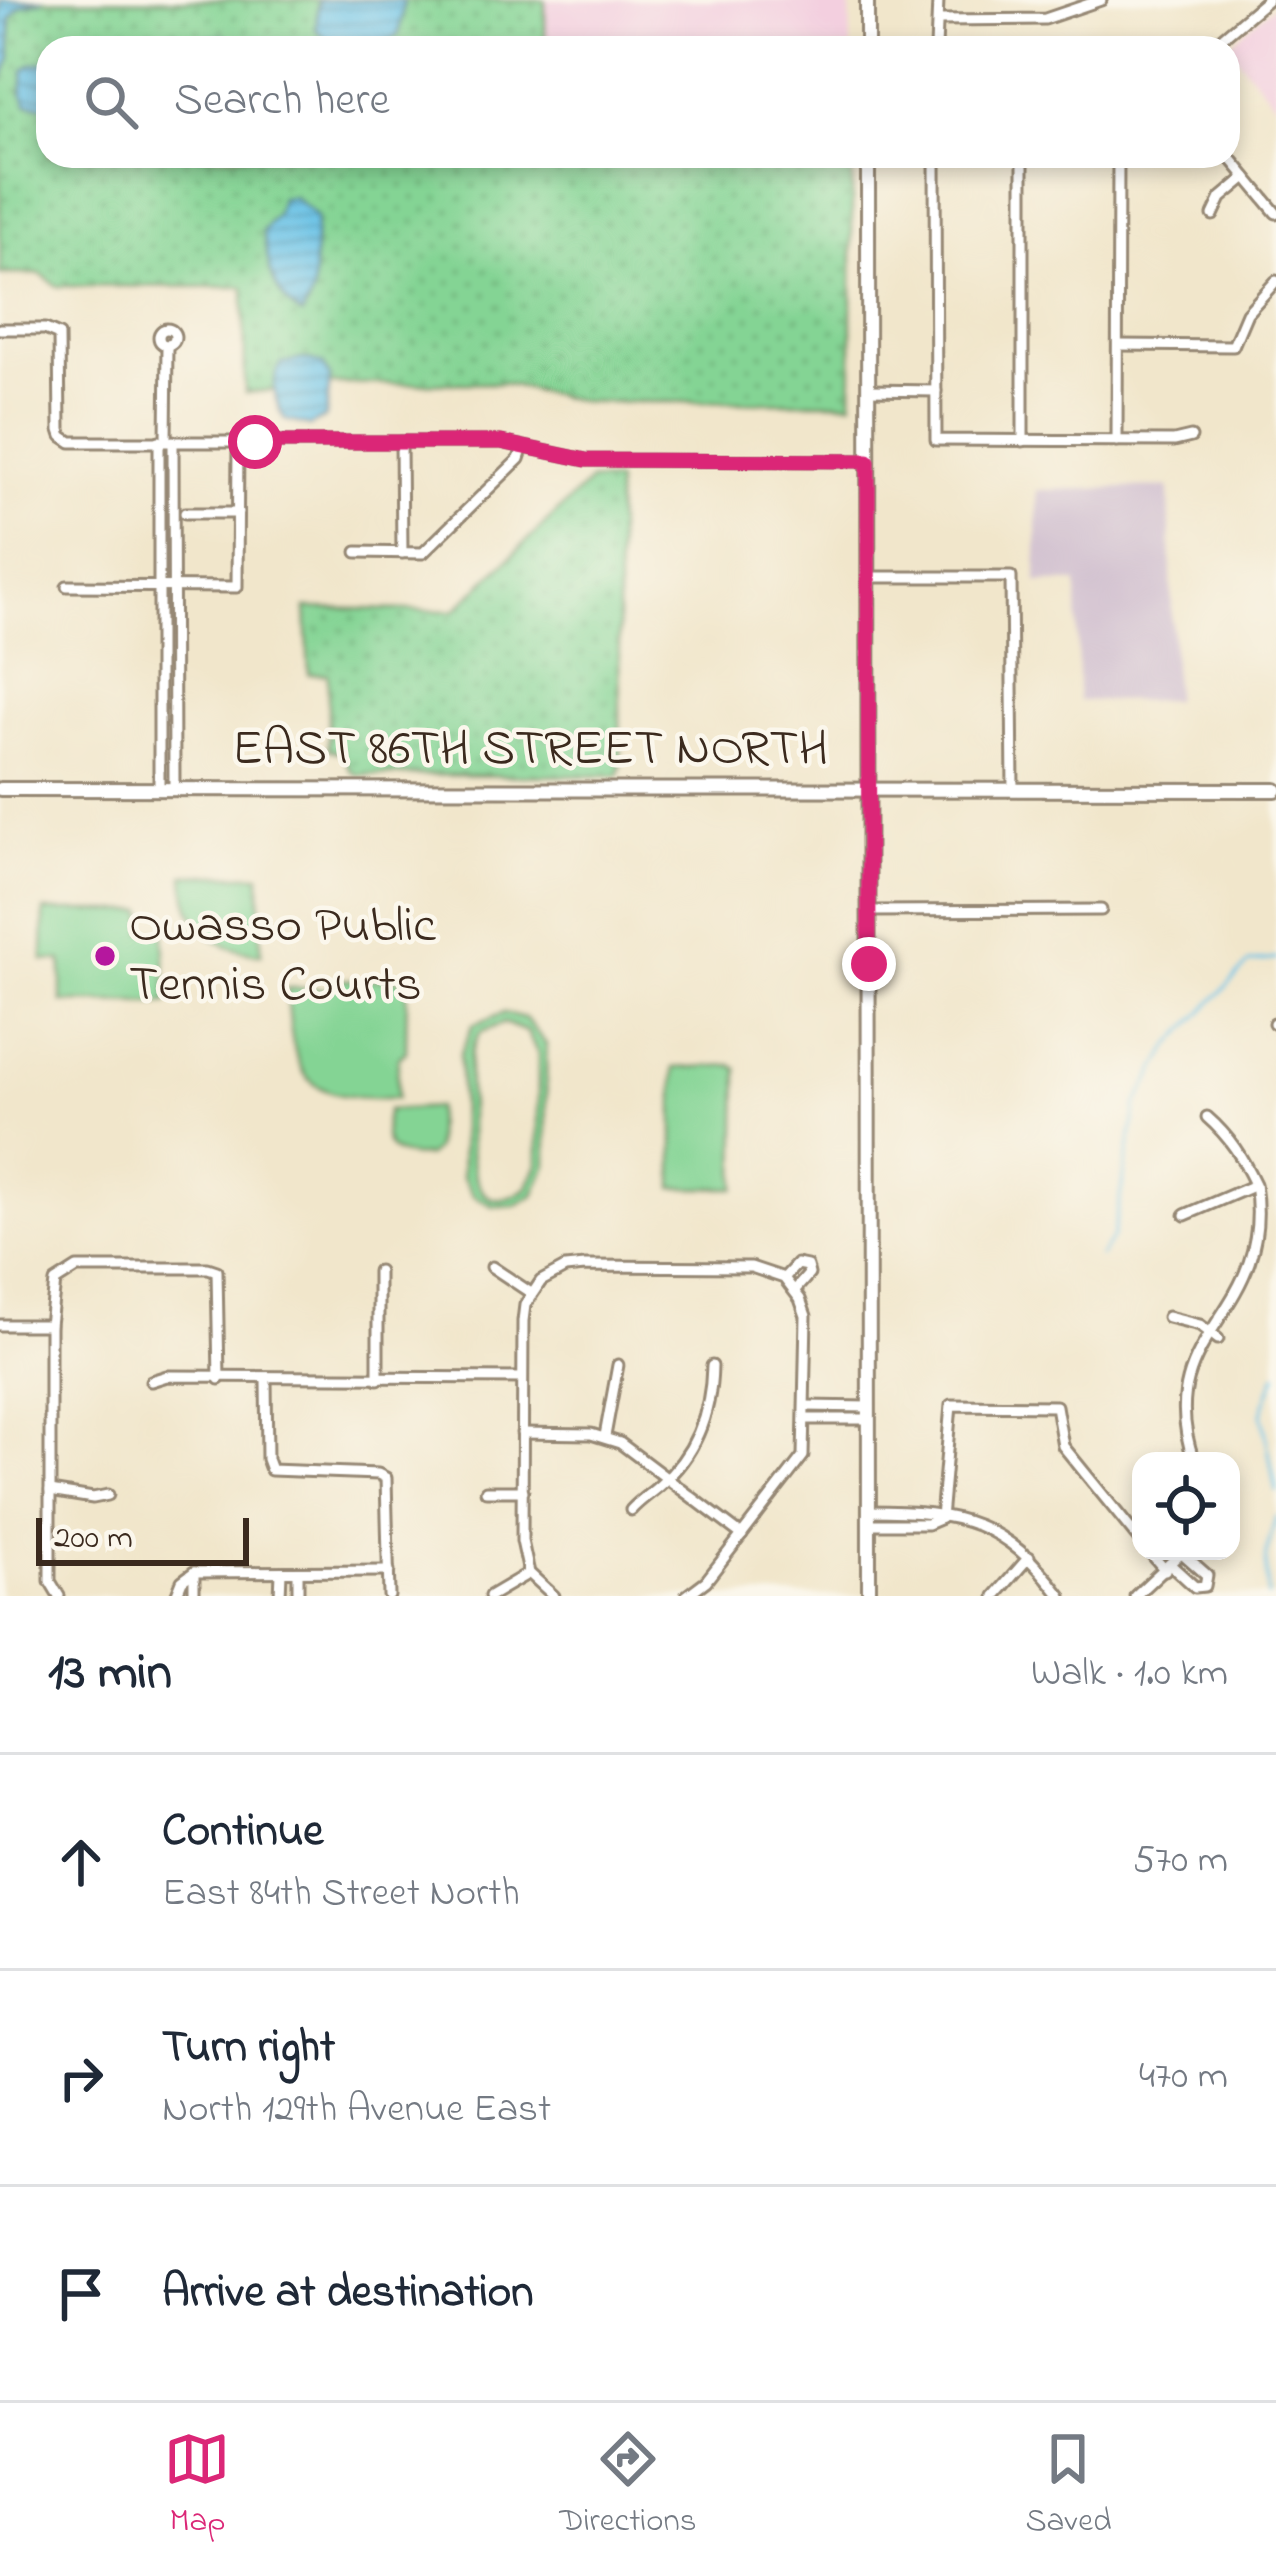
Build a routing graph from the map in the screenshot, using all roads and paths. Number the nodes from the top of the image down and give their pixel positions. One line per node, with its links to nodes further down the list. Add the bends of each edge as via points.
1 (867, 0): 6 (main road)
2 (938, 0): 5 (street)
3 (1101, 0): 5 (street, via 1045,20)
4 (1264, 1): 8 (street)
5 (938, 20): 7 (street)
6 (867, 36)
7 (937, 36)
8 (1224, 36)
9 (868, 168): 21 (main road)
10 (935, 168): 22 (street)
11 (1023, 168): 25 (street)
12 (1118, 168): 20 (street)
13 (1238, 168): 14 (street)
14 (1246, 178): 15 (street); 16 (street)
15 (1276, 214)
16 (1214, 215)
17 (1276, 281): 20 (street, via 1233,346)
18 (0, 329): 24 (street, via 54,331 62,340 62,436)
19 (167, 345): 24 (street)
20 (1118, 345): 26 (street)
21 (868, 390): 22 (street); 30 (main road)
22 (936, 391): 25 (street, via 936,440)
23 (1191, 437): 26 (street)
24 (166, 441): 27 (street); 37 (street); 38 (street)
25 (1023, 441): 26 (street)
26 (1117, 441)
27 (238, 442): 28 (street); 32 (street)
28 (401, 442): 29 (street); 34 (street)
29 (523, 447): 30 (street, via 586,460); 34 (street, via 423,553)
30 (868, 461): 35 (main road)
31 (184, 513): 32 (street)
32 (238, 513): 38 (street, via 237,587)
33 (357, 552): 34 (street)
34 (402, 553)
35 (868, 577): 41 (main road); 42 (street, via 1011,577)
36 (68, 586): 37 (street)
37 (158, 587): 38 (street); 40 (street)
38 (173, 587): 40 (street)
39 (0, 788): 40 (main road, EAST 86TH STREET NORTH)
40 (166, 789): 41 (main road, EAST 86TH STREET NORTH)
41 (869, 789): 42 (main road, EAST 86TH STREET NORTH); 45 (main road)
42 (1013, 790): 43 (main road, EAST 86TH STREET NORTH)
43 (1276, 790)
44 (1101, 910): 45 (street)
45 (869, 911): 66 (main road)
46 (1207, 1118): 47 (street, via 1232,1141)
47 (1255, 1185): 48 (street); 49 (street)
48 (1185, 1215)
49 (1270, 1222)
50 (492, 1268): 52 (street)
51 (378, 1271): 63 (street)
52 (531, 1293): 60 (street); 65 (street, via 552,1274 585,1266 751,1267 789,1283 806,1316)
53 (1239, 1312): 57 (street)
54 (1168, 1317): 57 (street)
55 (0, 1325): 56 (street)
56 (50, 1325): 61 (street, via 55,1282 64,1273 208,1268 217,1271); 72 (street)
57 (1218, 1339): 70 (street, via 1197,1372 1186,1421)
58 (618, 1365): 69 (street)
59 (712, 1366): 71 (street, via 699,1436)
60 (522, 1378): 63 (street); 68 (street)
61 (219, 1379): 62 (street); 64 (street)
62 (266, 1379): 63 (street); 86 (street, via 271,1470 386,1478)
63 (378, 1379)
64 (151, 1381)
65 (806, 1406): 66 (street); 67 (street)
66 (869, 1413): 67 (street); 77 (main road)
67 (806, 1419): 80 (street, via 796,1470)
68 (522, 1432): 69 (street); 74 (street)
69 (604, 1436): 71 (street)
70 (1192, 1452)
71 (668, 1476): 76 (street); 80 (street)
72 (50, 1491): 75 (street); 91 (street, via 50,1582)
73 (486, 1491): 74 (street)
74 (523, 1491): 90 (street)
75 (108, 1495)
76 (631, 1510)
77 (869, 1518): 78 (street, via 926,1511); 100 (main road)
78 (941, 1518): 79 (street, via 951,1405 1056,1406 1063,1446); 81 (street, via 1002,1534)
79 (1132, 1531)
80 (742, 1535): 99 (street)
81 (1029, 1557): 101 (street); 102 (street)
82 (1159, 1560): 85 (street)
83 (1175, 1560): 85 (street)
84 (1191, 1560): 85 (street, via 1207,1575 1205,1586)
85 (1168, 1568): 103 (street)
86 (389, 1571): 89 (street); 96 (street)
87 (194, 1572): 88 (street); 92 (street); 93 (street)
88 (280, 1572): 89 (street); 94 (street)
89 (298, 1572): 95 (street)
90 (529, 1574): 97 (street); 98 (street)
91 (59, 1596)
92 (176, 1596)
93 (194, 1596)
94 (280, 1596)
95 (298, 1596)
96 (389, 1596)
97 (490, 1596)
98 (554, 1596)
99 (686, 1596)
100 (869, 1596)
101 (995, 1596)
102 (1061, 1596)
103 (1135, 1596)

